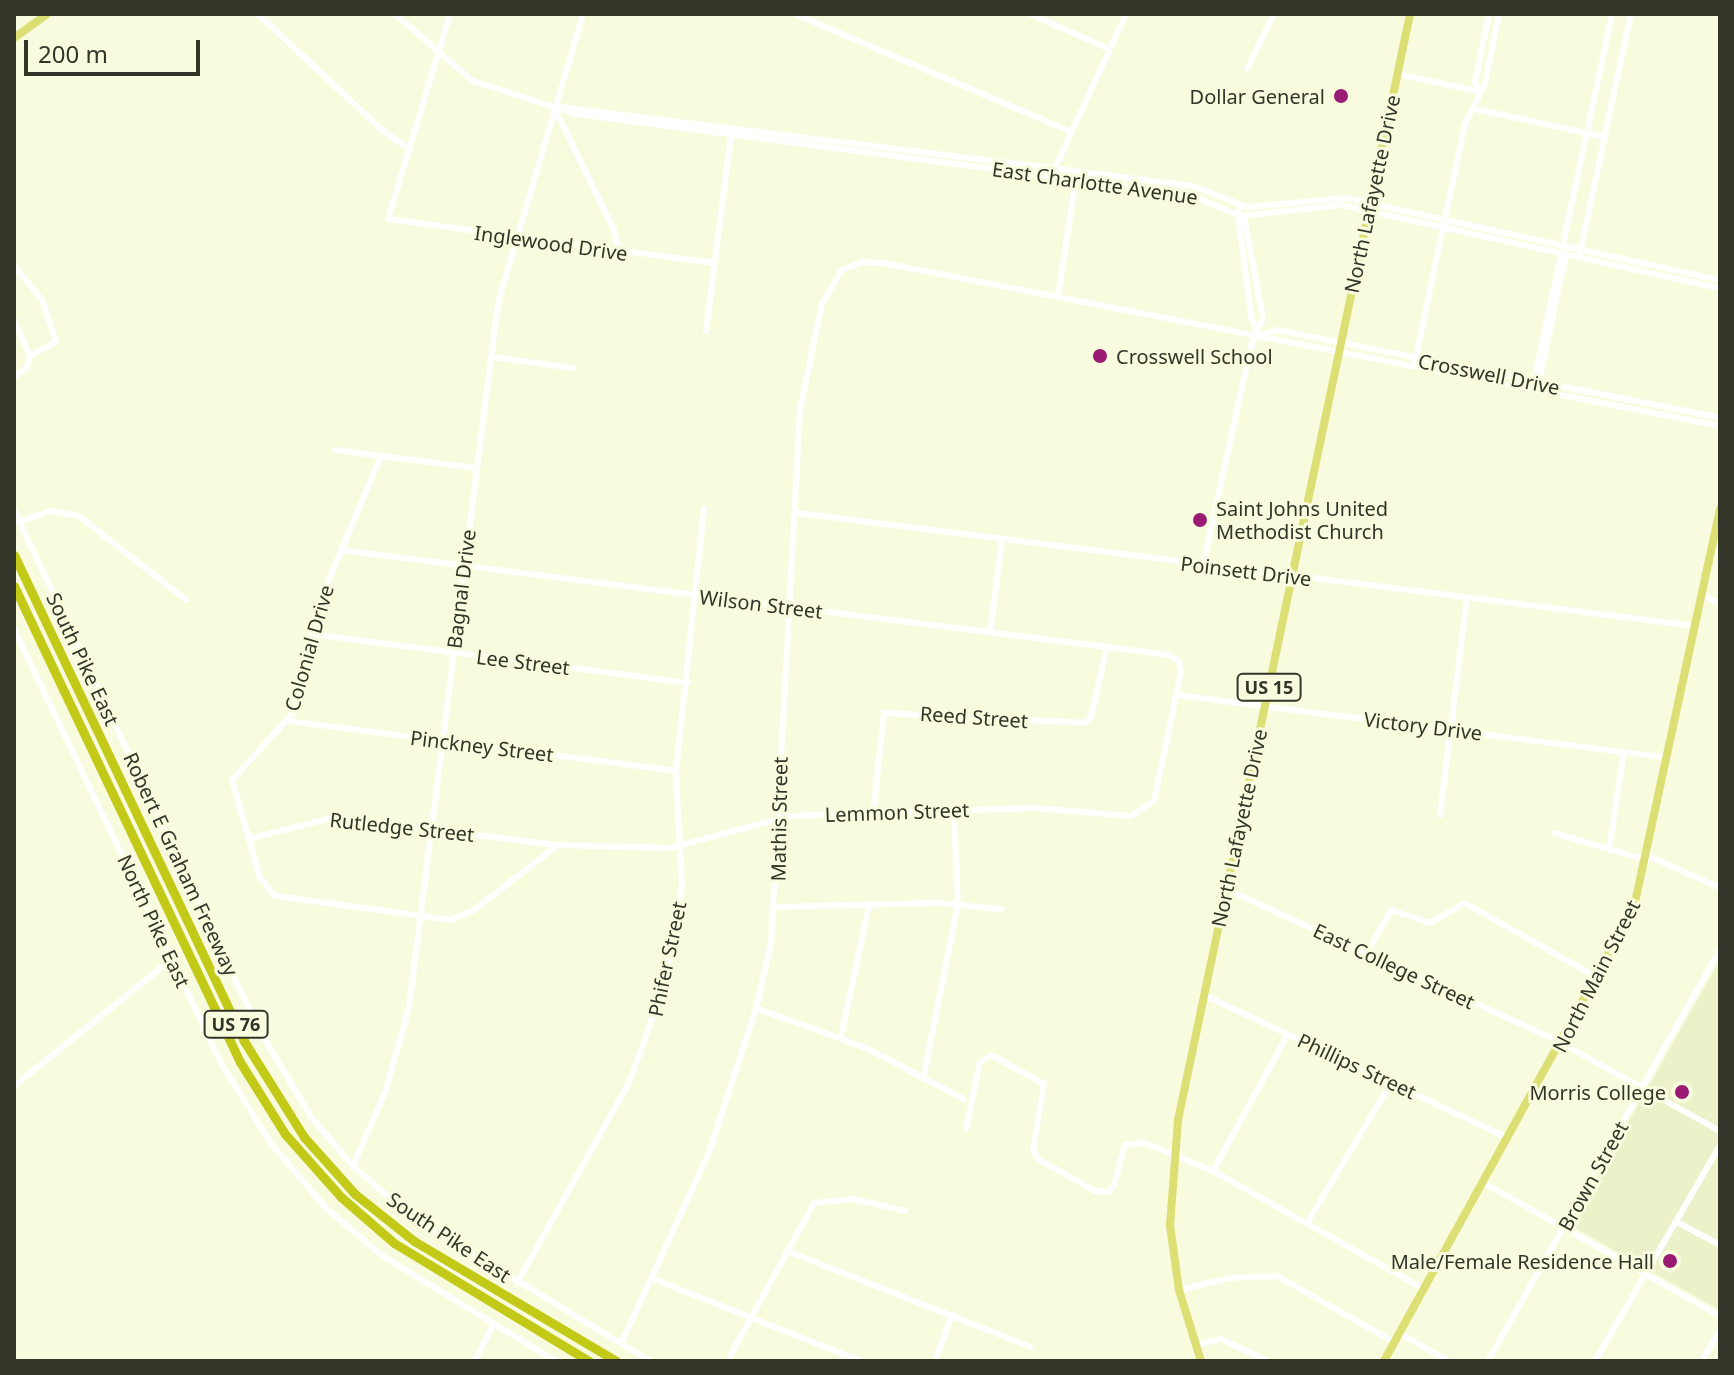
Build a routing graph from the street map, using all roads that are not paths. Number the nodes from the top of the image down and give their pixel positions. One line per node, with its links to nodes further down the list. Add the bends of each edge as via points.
1 (47, 14): 15 (main road)
2 (258, 14): 27 (street, via 389,137)
3 (395, 14): 17 (street, East Charlotte Avenue)
4 (450, 14): 17 (street)
5 (583, 14): 21 (street, Bagnal Drive)
6 (795, 14): 23 (street)
7 (1030, 14): 16 (street)
8 (1126, 14): 16 (street)
9 (1274, 14): 18 (street)
10 (1410, 14): 19 (main road, North Lafayette Drive / US 15)
11 (1489, 14): 20 (street, via 1475,82)
12 (1499, 14): 20 (street, via 1485,84)
13 (1612, 14): 24 (street)
14 (1631, 14): 26 (street)
15 (14, 38)
16 (1107, 48): 23 (street)
17 (439, 54): 21 (street, East Charlotte Avenue, via 490,90); 27 (street)
18 (1247, 69)
19 (1397, 74): 20 (street); 32 (main road, North Lafayette Drive / US 15)
20 (1478, 91): 22 (street)
21 (556, 108): 25 (street, East Charlotte Avenue); 28 (street, East Charlotte Avenue, via 586,107); 35 (street, Bagnal Drive); 36 (street, via 558,124 614,230)
22 (1475, 109): 24 (street); 34 (street, via 1466,117)
23 (1071, 132): 28 (street)
24 (1586, 133): 26 (street); 37 (street)
25 (731, 135): 30 (street, East Charlotte Avenue); 39 (street)
26 (1605, 137): 38 (street)
27 (409, 149): 35 (street, Inglewood Drive, via 388,219)
28 (1055, 168): 29 (street, East Charlotte Avenue)
29 (1077, 170): 30 (street); 31 (street, East Charlotte Avenue, via 1202,187)
30 (1075, 180): 33 (street, East Charlotte Avenue, via 1199,196); 44 (street)
31 (1241, 205): 32 (street, East Charlotte Avenue, via 1264,208 1328,197); 33 (street)
32 (1369, 207): 33 (street, East Charlotte Avenue, via 1331,204); 34 (street, East Charlotte Avenue); 48 (main road, North Lafayette Drive / US 15)
33 (1241, 216): 47 (street, via 1251,317); 47 (street, via 1263,318)
34 (1444, 224): 37 (street, East Charlotte Avenue); 51 (street)
35 (517, 238): 36 (street, Inglewood Drive); 50 (street, Bagnal Drive, via 498,303)
36 (619, 252): 39 (street, Inglewood Drive)
37 (1563, 253): 38 (street, East Charlotte Avenue); 55 (street); 56 (street)
38 (1580, 255): 42 (street, East Charlotte Avenue); 43 (street, East Charlotte Avenue)
39 (714, 263): 46 (street)
40 (14, 266): 49 (street, via 42,300 57,334 54,344)
41 (839, 273): 44 (street, Crosswell Drive, via 869,262); 65 (street, Mathis Street, via 822,304 803,392)
42 (1720, 280)
43 (1720, 288)
44 (1058, 297): 47 (street, Crosswell Drive)
45 (14, 320): 49 (street)
46 (706, 331)
47 (1259, 336): 48 (street, Crosswell Drive, via 1273,330); 70 (street, via 1251,346)
48 (1340, 350): 51 (street, Crosswell Drive); 53 (street, Crosswell Drive); 72 (main road, North Lafayette Drive / US 15)
49 (30, 356): 54 (street, via 27,368)
50 (491, 357): 52 (street); 61 (street, Bagnal Drive)
51 (1416, 359): 53 (street); 56 (street, Crosswell Drive)
52 (573, 368)
53 (1414, 368): 56 (street, Crosswell Drive)
54 (14, 377)
55 (1541, 384): 56 (street); 57 (street, Crosswell Drive)
56 (1533, 387): 58 (street, Crosswell Drive)
57 (1720, 418)
58 (1720, 426)
59 (335, 450): 60 (street)
60 (381, 456): 61 (street); 68 (street, Colonial Drive)
61 (476, 468): 71 (street, Bagnal Drive)
62 (704, 508): 75 (street, Phifer Street)
63 (1720, 508): 74 (main road, North Main Street)
64 (14, 510): 66 (street, South Pike East)
65 (798, 513): 67 (street, Poinsett Drive); 79 (street, Mathis Street)
66 (19, 522): 77 (street, via 51,511 79,516); 132 (street, South Pike East, via 268,1046 311,1117)
67 (1002, 540): 70 (street, Poinsett Drive); 82 (street)
68 (341, 550): 71 (street, Wilson Street); 83 (street, Colonial Drive)
69 (14, 555): 160 (highway, Robert E Graham Freeway / US 76, via 244,1041 304,1137 355,1194 414,1241)
70 (1203, 565): 72 (street, Poinsett Drive)
71 (464, 566): 75 (street, Wilson Street); 85 (street, Bagnal Drive)
72 (1292, 576): 76 (street, Poinsett Drive); 88 (main road, North Lafayette Drive / US 15)
73 (14, 586): 159 (highway, Robert E Graham Freeway / US 76, via 240,1062 280,1127 317,1173 385,1236)
74 (1702, 595): 78 (street); 80 (main road, North Main Street)
75 (698, 596): 79 (street, Wilson Street); 86 (street, Phifer Street)
76 (1467, 598): 80 (street, Poinsett Drive); 90 (street)
77 (186, 600)
78 (1720, 604)
79 (790, 608): 82 (street, Wilson Street); 98 (street, Mathis Street)
80 (1695, 626): 93 (main road, North Main Street)
81 (14, 629): 115 (street, North Pike East)
82 (990, 632): 84 (street, Wilson Street)
83 (311, 634): 85 (street, Lee Street); 89 (street, Colonial Drive)
84 (1107, 647): 87 (street, Wilson Street, via 1179,661); 96 (street, Reed Street, via 1091,717 1083,724 884,713)
85 (453, 653): 86 (street, Lee Street); 91 (street, Bagnal Drive)
86 (688, 683): 94 (street, Phifer Street)
87 (1177, 695): 88 (street, Victory Drive); 95 (street, Lemmon Street, via 1157,793 1148,809 1131,816 1043,808)
88 (1265, 707): 90 (street, Victory Drive); 107 (main road, North Lafayette Drive / US 15)
89 (288, 721): 91 (street, Pinckney Street); 101 (street, Colonial Drive, via 232,780)
90 (1450, 730): 92 (street, Victory Drive); 97 (street)
91 (442, 741): 94 (street, Pinckney Street); 99 (street, Bagnal Drive)
92 (1624, 752): 93 (street, Victory Drive); 102 (street)
93 (1668, 758): 105 (main road, North Main Street)
94 (676, 771): 104 (street, Phifer Street)
95 (954, 811): 96 (street, Lemmon Street); 108 (street)
96 (873, 813): 98 (street, Lemmon Street)
97 (1440, 815)
98 (777, 819): 104 (street, Lemmon Street); 110 (street, Mathis Street)
99 (431, 829): 101 (street, Rutledge Street, via 335,817); 103 (street, Rutledge Street); 112 (street, Bagnal Drive)
100 (1554, 833): 105 (street)
101 (249, 839): 112 (street, via 260,878 275,896)
102 (1610, 843)
103 (558, 845): 104 (street, Lemmon Street); 112 (street, via 470,913 451,920)
104 (679, 846): 143 (street, Phifer Street, via 680,911 651,1032 615,1110)
105 (1648, 858): 106 (street); 116 (main road, North Main Street, via 1634,907)
106 (1720, 888)
107 (1226, 889): 114 (street, East College Street); 117 (main road, North Lafayette Drive / US 15)
108 (958, 904): 109 (street); 111 (street); 122 (street)
109 (869, 905): 110 (street); 120 (street)
110 (776, 907): 118 (street, Mathis Street)
111 (1001, 909)
112 (419, 917): 132 (street, Bagnal Drive, via 402,1038)
113 (1720, 949): 125 (street, Brown Street)
114 (1367, 953): 116 (street, via 1391,910 1430,923 1465,903); 121 (street, East College Street)
115 (172, 959): 124 (street); 149 (street, North Pike East, via 236,1091 299,1179 381,1255)
116 (1598, 978): 121 (main road, North Main Street)
117 (1204, 995): 119 (street, Phillips Street); 131 (main road, North Lafayette Drive / US 15)
118 (756, 1008): 120 (street); 142 (street, Mathis Street, via 709,1153)
119 (1288, 1034): 123 (street, Phillips Street); 133 (street)
120 (841, 1037): 122 (street)
121 (1562, 1043): 125 (street, East College Street); 129 (main road, North Main Street)
122 (923, 1079): 126 (street)
123 (1391, 1083): 129 (street, Phillips Street); 137 (street)
124 (14, 1086)
125 (1642, 1087): 128 (street, East College Street); 138 (street, Brown Street)
126 (964, 1099)
127 (966, 1129): 131 (street, via 980,1062 991,1055 1044,1084 1033,1150 1038,1159 1095,1191 1108,1192 1114,1185 1125,1145 1145,1143)
128 (1720, 1131)
129 (1509, 1138): 134 (main road, North Main Street)
130 (1720, 1145): 136 (street)
131 (1173, 1152): 133 (street); 145 (main road, North Lafayette Drive / US 15, via 1170,1225)
132 (353, 1166): 143 (street, South Pike East, via 409,1215)
133 (1213, 1171): 137 (street)
134 (1484, 1183): 138 (street); 144 (main road, North Main Street)
135 (905, 1211): 140 (street, via 870,1201 824,1198 811,1206)
136 (1677, 1222): 139 (street); 141 (street)
137 (1307, 1223): 144 (street)
138 (1564, 1228): 141 (street); 168 (street, Brown Street)
139 (1720, 1245)
140 (787, 1251): 146 (street); 148 (street)
141 (1646, 1274): 147 (street); 169 (street)
142 (651, 1278): 148 (street); 153 (street, Mathis Street)
143 (517, 1283): 153 (street, South Pike East)
144 (1424, 1289): 151 (main road, North Main Street)
145 (1179, 1290): 152 (street, via 1230,1278 1277,1276); 154 (main road, North Lafayette Drive / US 15)
146 (952, 1315): 155 (street); 163 (street)
147 (1720, 1316)
148 (750, 1317): 156 (street); 162 (street)
149 (493, 1325): 157 (street); 158 (street, North Pike East)
150 (1720, 1330): 170 (street)
151 (1399, 1333): 152 (main road, North Main Street); 167 (street)
152 (1394, 1342): 166 (main road, North Main Street)
153 (621, 1344): 161 (street, South Pike East)
154 (1197, 1345): 164 (main road, North Lafayette Drive / US 15); 165 (street, via 1221,1339)
155 (1031, 1347)
156 (730, 1356)
157 (475, 1361)
158 (555, 1361)
159 (589, 1361)
160 (616, 1361)
161 (650, 1361)
162 (861, 1361)
163 (935, 1361)
164 (1201, 1361)
165 (1268, 1361)
166 (1384, 1361)
167 (1448, 1361)
168 (1488, 1361)
169 (1595, 1361)
170 (1702, 1361)

